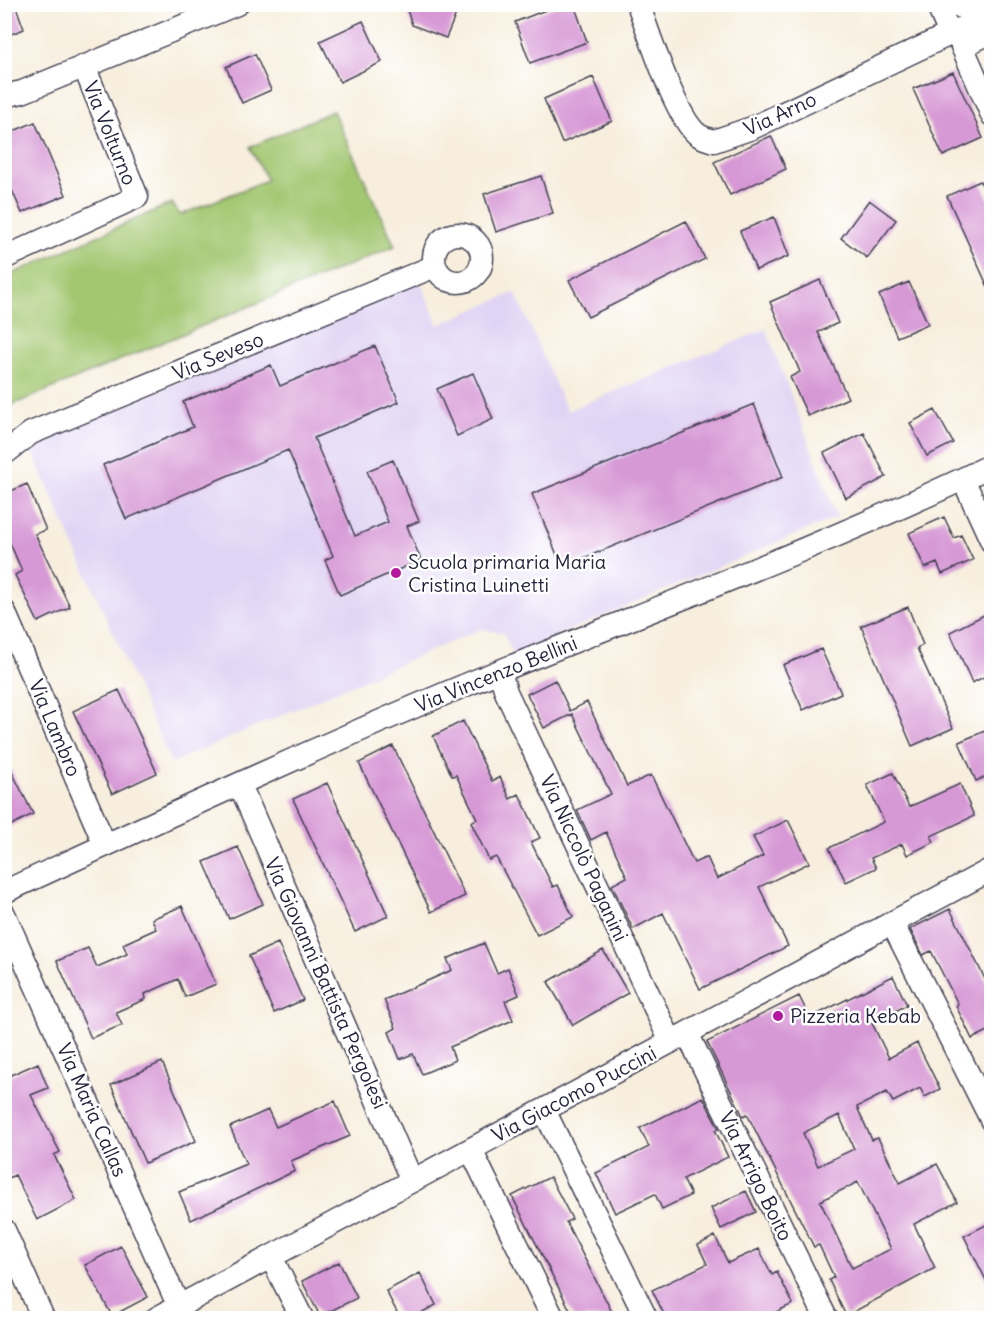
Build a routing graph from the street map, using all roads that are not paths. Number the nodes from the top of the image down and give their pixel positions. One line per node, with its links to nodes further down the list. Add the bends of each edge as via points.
1 (237, 4): 9 (street)
2 (638, 4): 8 (street, Via Arno, via 677,103 697,134 714,141 752,128)
3 (937, 4): 8 (street)
4 (956, 4): 5 (street, via 972,13)
5 (989, 4)
6 (992, 14): 8 (street, Via Arno)
7 (992, 32): 11 (street, via 962,46)
8 (950, 34)
9 (84, 66): 10 (street); 12 (street, Via Volturno, via 137,197)
10 (4, 96)
11 (992, 115)
12 (4, 258)
13 (435, 266): 14 (street, Via Seveso, via 31,434)
14 (4, 454)
15 (992, 465): 16 (street, Via Vincenzo Bellini)
16 (963, 479): 17 (street); 19 (street, Via Vincenzo Bellini, via 835,538)
17 (992, 542)
18 (4, 611): 21 (street, Via Lambro)
19 (500, 672): 20 (street, Via Vincenzo Bellini); 26 (street, Via Niccolò Paganini, via 511,702)
20 (240, 785): 21 (street, Via Vincenzo Bellini); 30 (street, Via Giovanni Battista Pergolesi)
21 (105, 845): 23 (street, Via Vincenzo Bellini)
22 (992, 869): 25 (street, Via Giacomo Puccini)
23 (4, 892)
24 (4, 914): 33 (street, Via Maria Callas)
25 (892, 923): 26 (street, Via Giacomo Puccini); 28 (street)
26 (679, 1037): 27 (street, Via Giacomo Puccini); 39 (street, Via Arrigo Boito)
27 (544, 1110): 29 (street, Via Giacomo Puccini); 38 (street)
28 (992, 1121)
29 (471, 1150): 30 (street, Via Giacomo Puccini); 37 (street)
30 (412, 1181): 32 (street, Via Giacomo Puccini)
31 (4, 1230): 34 (street)
32 (271, 1257): 33 (street, Via Giacomo Puccini); 36 (street)
33 (179, 1307): 35 (street, Via Giacomo Puccini)
34 (43, 1318)
35 (157, 1318)
36 (303, 1318)
37 (553, 1318)
38 (646, 1318)
39 (826, 1318)

